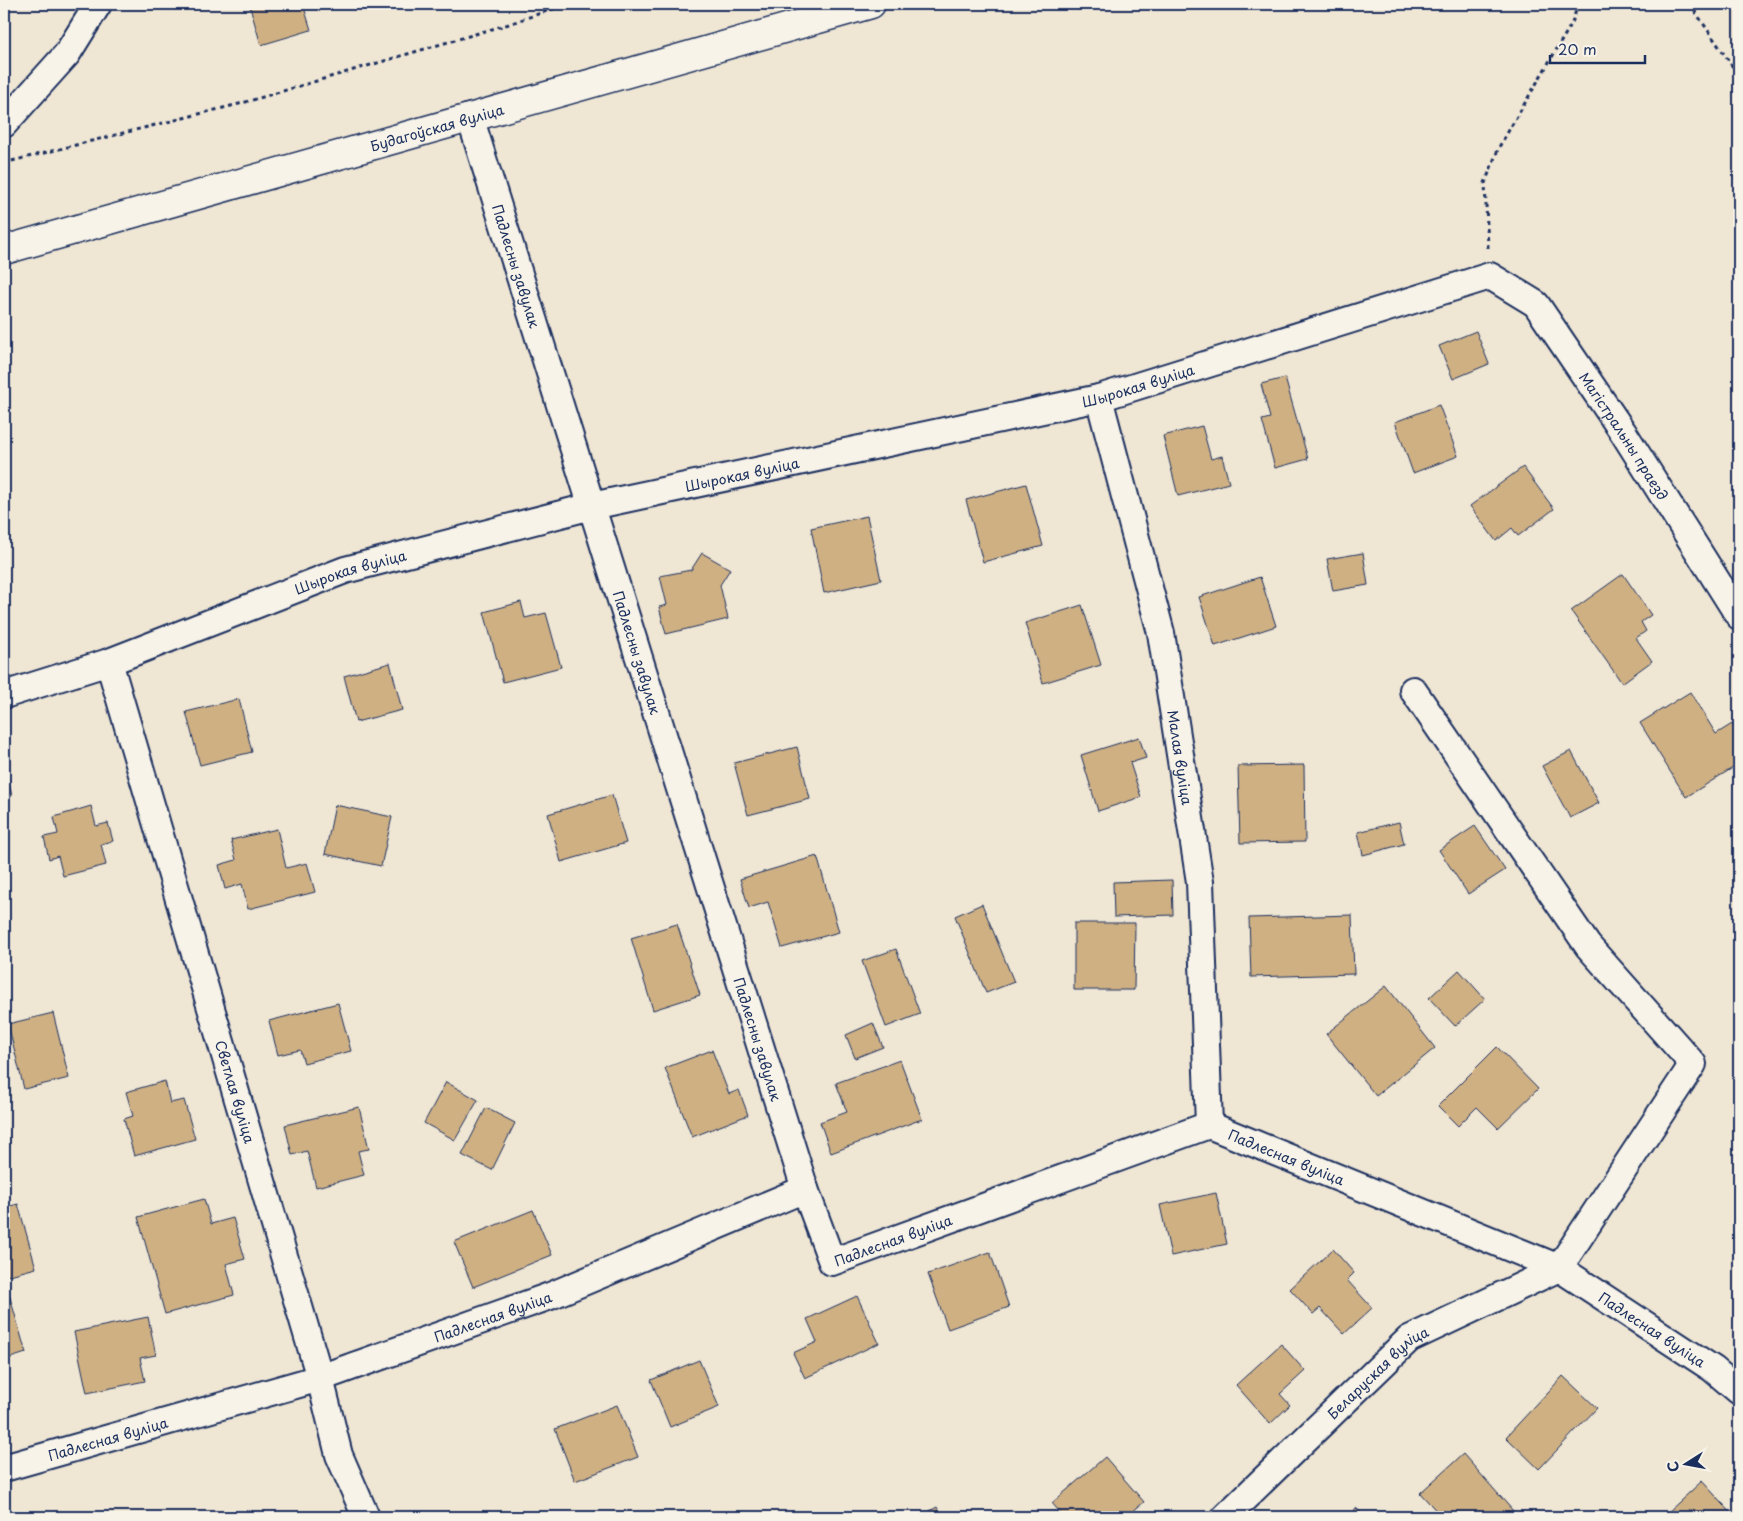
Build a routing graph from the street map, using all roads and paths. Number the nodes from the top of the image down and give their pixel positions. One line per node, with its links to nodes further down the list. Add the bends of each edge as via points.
1 (98, 4): 8 (street, via 67,54)
2 (567, 4): 9 (path, via 240,104)
3 (871, 4): 7 (street, Будагоўская вуліца)
4 (1578, 4): 11 (path, via 1572,23 1499,147 1485,183)
5 (1690, 4): 6 (path)
6 (1739, 76)
7 (470, 117): 10 (street, Будагоўская вуліца); 13 (street, Падлесны завулак)
8 (4, 124)
9 (4, 163)
10 (4, 250)
11 (1490, 276): 12 (street, Шырокая вуліца); 14 (street, Магістральны праезд, via 1536,304 1623,432)
12 (1099, 398): 13 (street, Шырокая вуліца); 18 (street, Малая вуліца, via 1161,633 1200,882)
13 (592, 506): 15 (street, Шырокая вуліца, via 345,570); 19 (street, Падлесны завулак)
14 (1739, 616)
15 (109, 662): 17 (street, Шырокая вуліца); 21 (street, Светлая вуліца)
16 (1413, 690): 20 (street, via 1588,946 1693,1064)
17 (4, 695)
18 (1209, 1124): 19 (street, Падлесная вуліца, via 832,1262); 20 (street, Падлесная вуліца)
19 (805, 1189): 21 (street, Падлесная вуліца, via 550,1296)
20 (1559, 1268): 22 (street, Падлесная вуліца, via 1714,1369); 25 (street, Беларуская вуліца, via 1409,1339)
21 (320, 1378): 23 (street, Падлесная вуліца); 24 (street, Светлая вуліца, via 339,1455)
22 (1739, 1391)
23 (4, 1468)
24 (366, 1517)
25 (1225, 1517)

